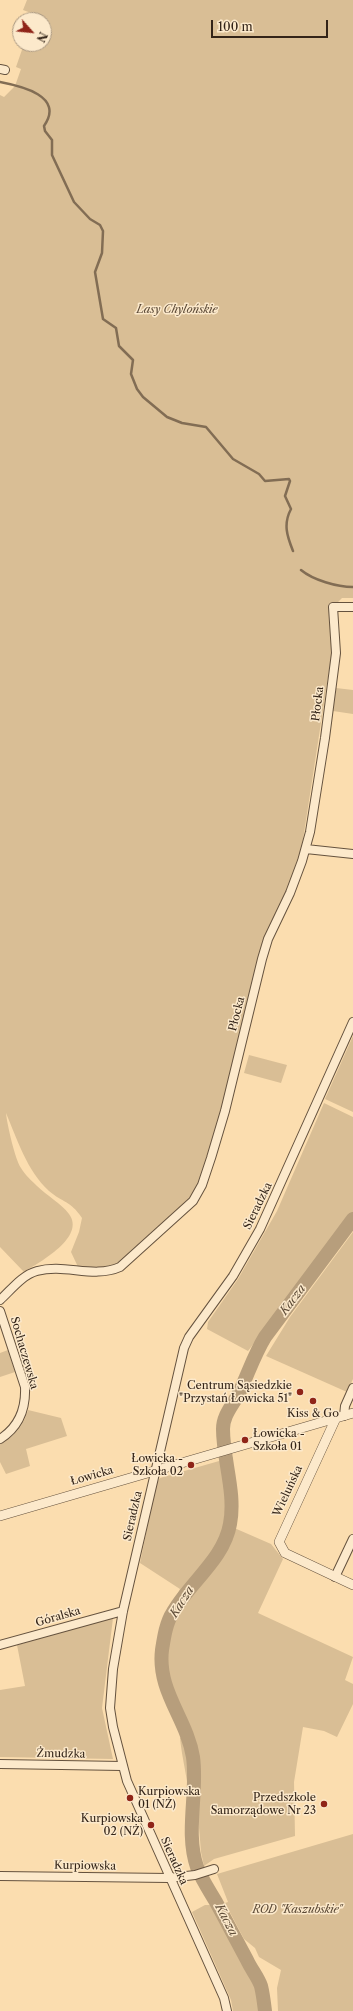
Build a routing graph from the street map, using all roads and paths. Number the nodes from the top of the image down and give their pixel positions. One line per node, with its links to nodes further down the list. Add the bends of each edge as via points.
1 (353, 607): 2 (street, Płocka, via 333,607 336,653)
2 (306, 849): 3 (street); 5 (street, Płocka, via 266,946 225,1111 196,1197 120,1267 97,1273 37,1271 23,1279)
3 (353, 854)
4 (353, 1022): 10 (street, Sieradzka, via 260,1229 233,1276 184,1348)
5 (0, 1300)
6 (0, 1312): 9 (street, Sochaczewska, via 25,1387 26,1399 16,1425)
7 (353, 1388): 8 (street, Wieluńska, via 345,1406)
8 (344, 1416): 10 (street, Łowicka); 13 (street, Wieluńska, via 280,1538 280,1545 286,1553)
9 (0, 1439)
10 (154, 1470): 11 (street, Łowicka); 15 (street, Sieradzka)
11 (0, 1516)
12 (353, 1539): 13 (street)
13 (335, 1577): 14 (street)
14 (353, 1585)
15 (123, 1611): 16 (street, Góralska); 18 (street, Sieradzka, via 113,1669 110,1708)
16 (0, 1645)
17 (0, 1764): 18 (street, Żmudzka)
18 (122, 1766): 21 (street, Sieradzka)
19 (214, 1869): 21 (street, Kurpiowska, via 195,1875)
20 (0, 1876): 21 (street, Kurpiowska)
21 (169, 1878): 22 (street, Sieradzka, via 224,1998)
22 (227, 2011)

